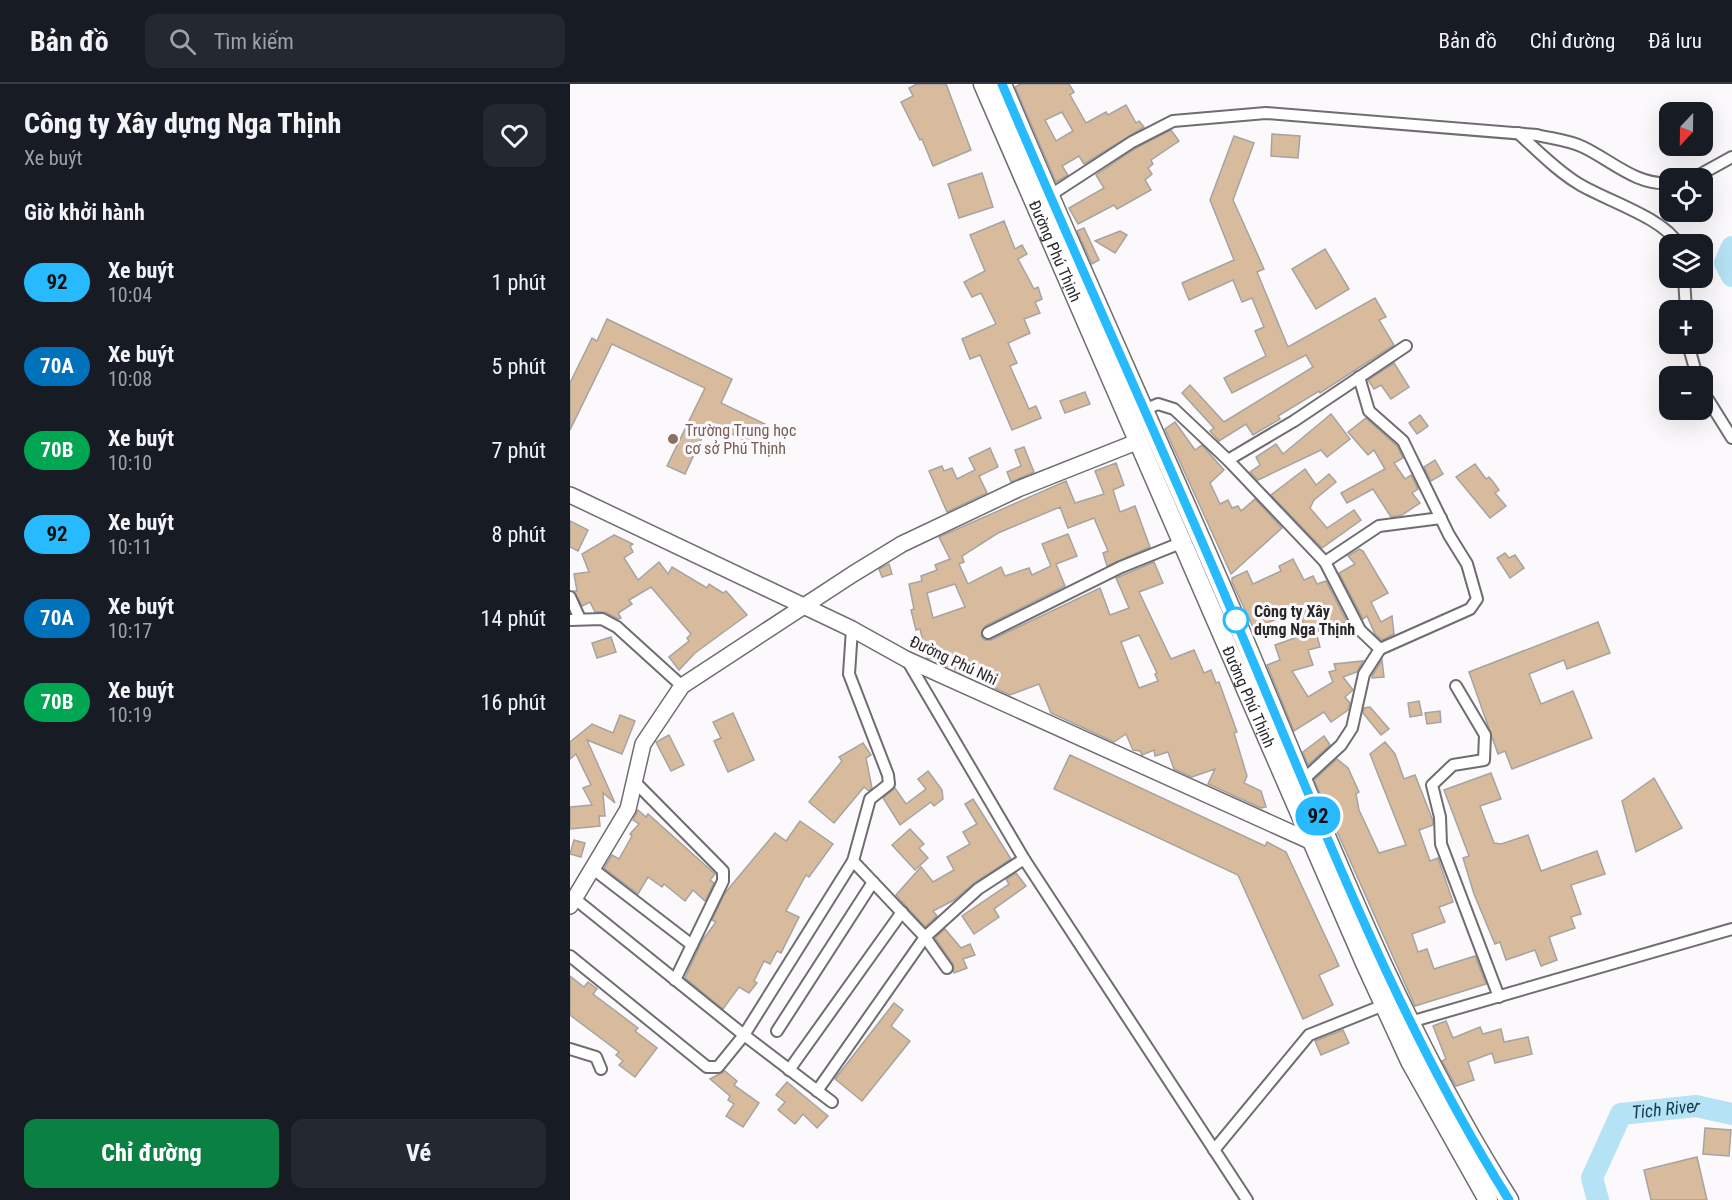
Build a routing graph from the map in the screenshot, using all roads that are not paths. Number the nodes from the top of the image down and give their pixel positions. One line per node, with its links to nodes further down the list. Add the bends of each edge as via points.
1 (983, 84): 14 (highway, Đường Phú Thịnh)
2 (1002, 84): 7 (highway, Đường Phú Thịnh)
3 (1518, 133): 6 (street, via 1574,143 1636,177); 7 (street, via 1266,113 1173,121 1132,142); 8 (street, via 1577,183)
4 (1732, 157): 5 (street)
5 (1712, 168)
6 (1659, 181)
7 (1049, 196): 12 (highway, Đường Phú Thịnh)
8 (1671, 234)
9 (1406, 346): 10 (street)
10 (1359, 377): 15 (street); 17 (street, via 1369,411 1403,441)
11 (1713, 408): 13 (street)
12 (1146, 409): 15 (street, via 1158,404 1174,409); 29 (highway, Đường Phú Thịnh)
13 (1732, 438)
14 (1139, 441): 18 (highway, Đường Phú Thịnh); 21 (street, via 1018,489 902,544)
15 (1228, 460): 19 (street)
16 (570, 495): 21 (street, Đường Phú Nhi)
17 (1441, 519): 19 (street, via 1380,526); 25 (street, via 1467,564 1477,601 1470,609)
18 (1183, 542): 24 (street, via 1121,567); 31 (highway, Đường Phú Thịnh)
19 (1325, 562): 25 (street, via 1360,630)
20 (570, 597): 22 (street)
21 (803, 607): 23 (street, Đường Phú Nhi); 27 (street)
22 (575, 619): 27 (street, via 602,618 617,627)
23 (852, 629): 26 (street, Đường Phú Nhi); 33 (street, via 849,674 889,784 870,799)
24 (988, 633)
25 (1380, 649): 29 (street, via 1364,674 1352,728 1341,745)
26 (906, 659): 31 (street, Đường Phú Nhi); 32 (street)
27 (682, 686): 30 (street, via 642,744)
28 (1456, 686): 44 (street, via 1485,735 1484,760 1453,765 1432,785 1440,817 1441,844)
29 (1303, 780): 31 (highway, Đường Phú Thịnh)
30 (634, 781): 34 (street, via 628,809); 40 (street, via 723,871 723,881)
31 (1319, 839): 45 (highway, Đường Phú Thịnh); 46 (highway, Đường Phú Thịnh)
32 (1024, 858): 39 (street, via 978,889); 54 (street)
33 (853, 861): 35 (street); 48 (street)
34 (592, 869): 36 (street); 40 (street)
35 (873, 882): 37 (street); 47 (street)
36 (572, 902): 43 (street)
37 (902, 912): 39 (street); 51 (street)
38 (1732, 929): 44 (street)
39 (925, 937): 42 (street); 52 (street)
40 (692, 945): 43 (street)
41 (570, 956): 48 (street, via 707,1067 718,1067)
42 (947, 968)
43 (675, 980): 48 (street)
44 (1499, 997): 46 (street)
45 (1384, 1005): 54 (street, via 1309,1035); 56 (highway, Đường Phú Thịnh, via 1410,1061)
46 (1410, 1022): 57 (highway, Đường Phú Thịnh)
47 (777, 1031)
48 (744, 1035): 51 (street)
49 (570, 1049): 50 (street, via 596,1057)
50 (601, 1069)
51 (789, 1070): 52 (street)
52 (817, 1091): 53 (street)
53 (832, 1102)
54 (1214, 1150): 55 (street)
55 (1247, 1200)
56 (1488, 1200)
57 (1509, 1200)

